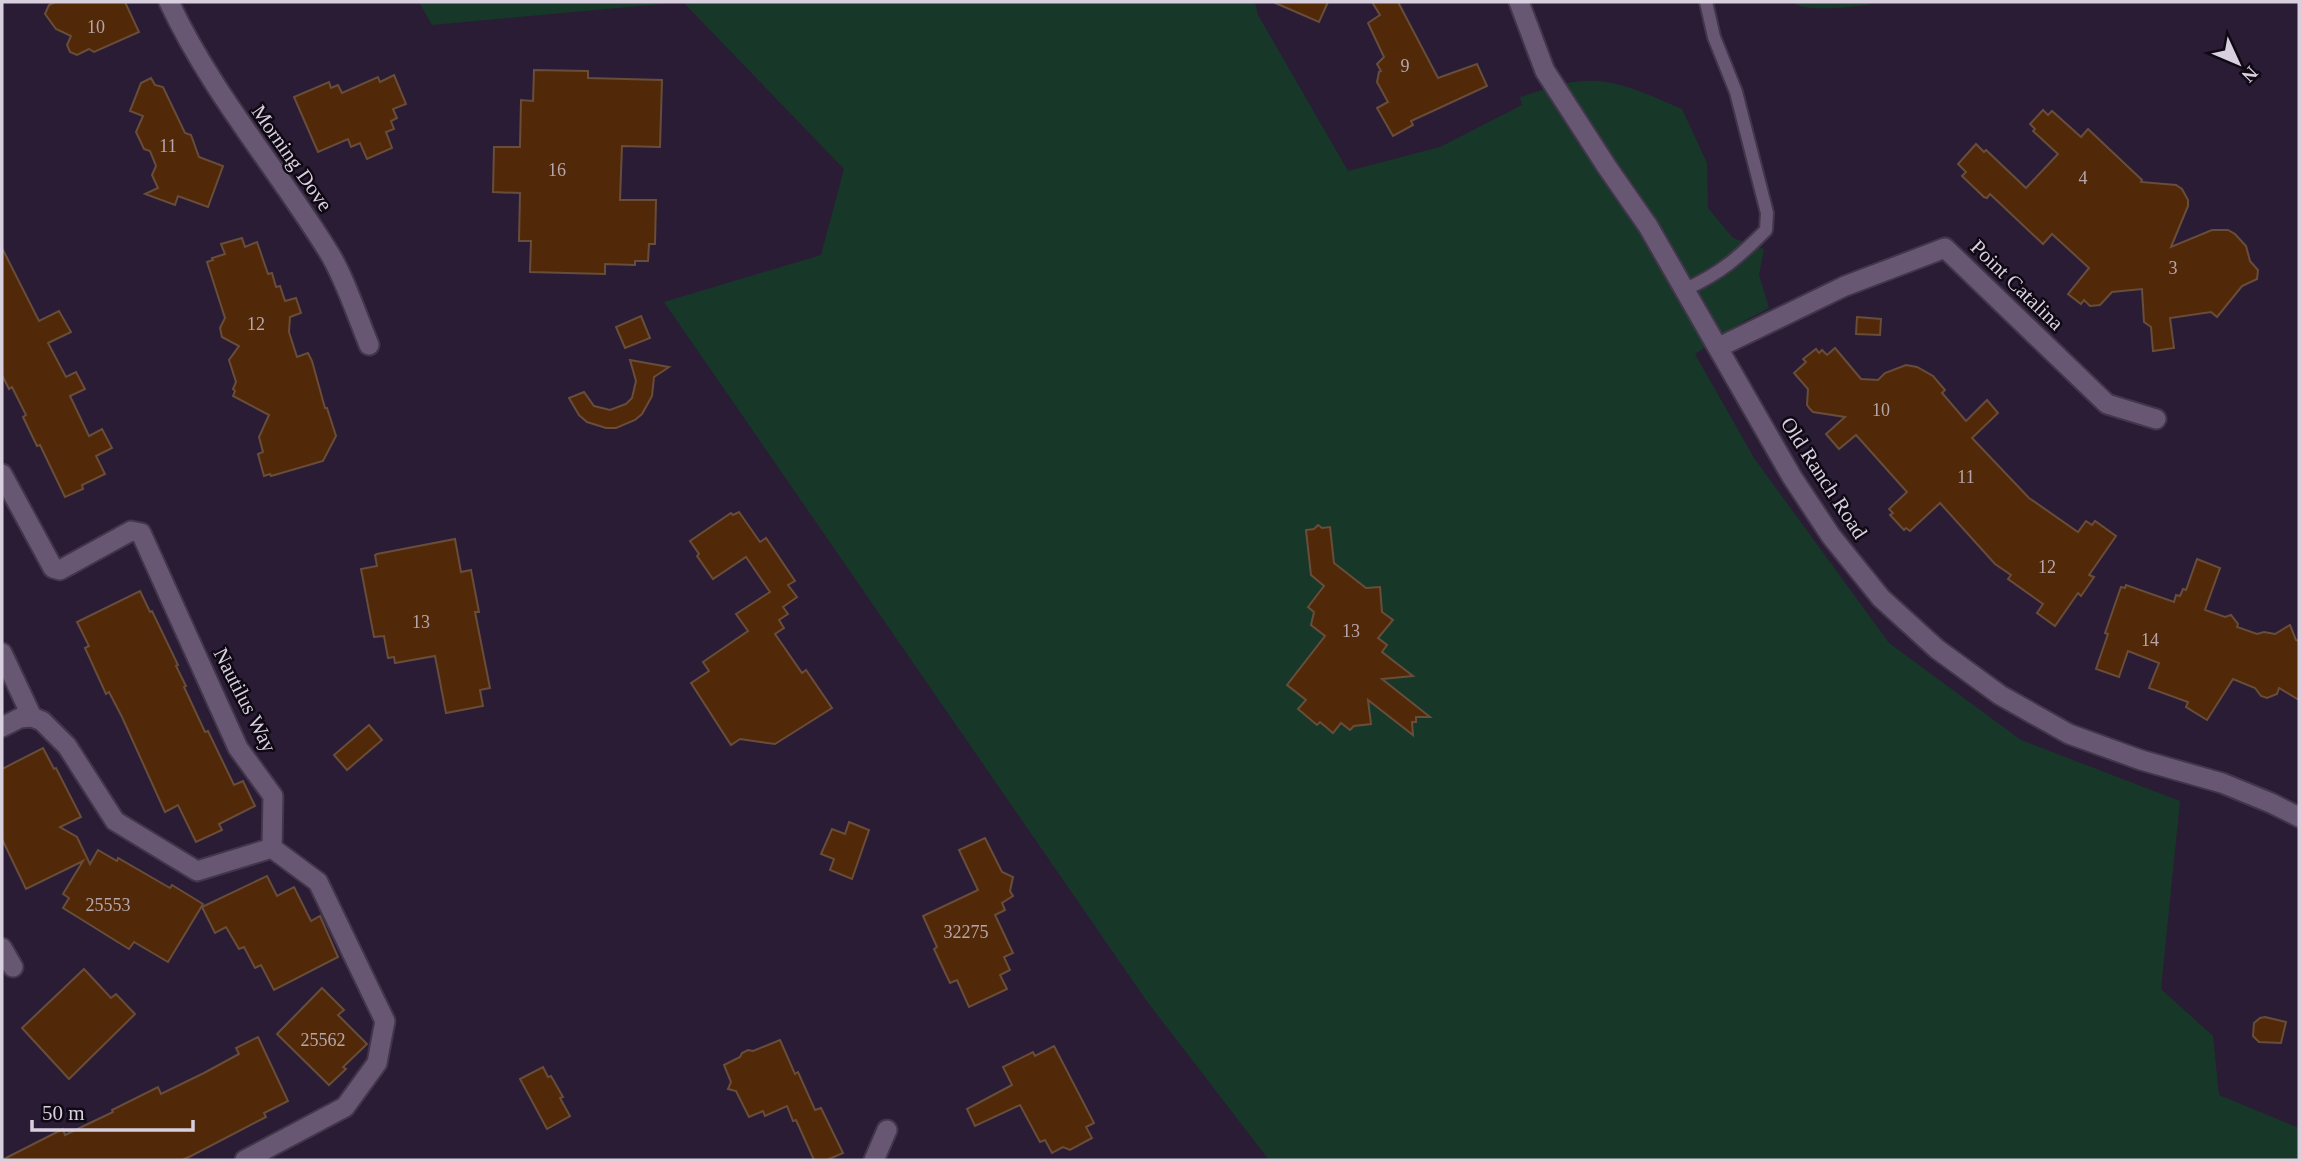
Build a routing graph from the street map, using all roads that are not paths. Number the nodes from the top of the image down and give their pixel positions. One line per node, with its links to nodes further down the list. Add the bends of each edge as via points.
1 (169, 2): 5 (street, Morning Dove, via 229,106 330,253)
2 (1519, 2): 4 (street, Old Ranch Road, via 1545,71)
3 (1706, 2): 4 (lane, via 1736,92 1768,214 1766,230 1738,258)
4 (1686, 289): 6 (street, Old Ranch Road)
5 (369, 345)
6 (1719, 347): 7 (street, Point Catalina, via 1845,286 1945,248 2107,404); 12 (street, Old Ranch Road, via 1830,536 1881,598 1937,649 2000,695 2069,734 2222,783)
7 (2156, 419)
8 (2, 474): 13 (street, Nautilus Way, via 54,568 60,570 131,531 141,533 238,748 273,796)
9 (2, 653): 10 (street)
10 (32, 717): 11 (street); 13 (street, via 52,729 67,746 115,821 197,871)
11 (2, 727)
12 (2299, 817)
13 (272, 848): 17 (street, via 318,882 385,1021 377,1063 345,1107)
14 (2, 948): 15 (street)
15 (13, 967)
16 (887, 1130): 18 (street)
17 (245, 1160)
18 (874, 1160)

